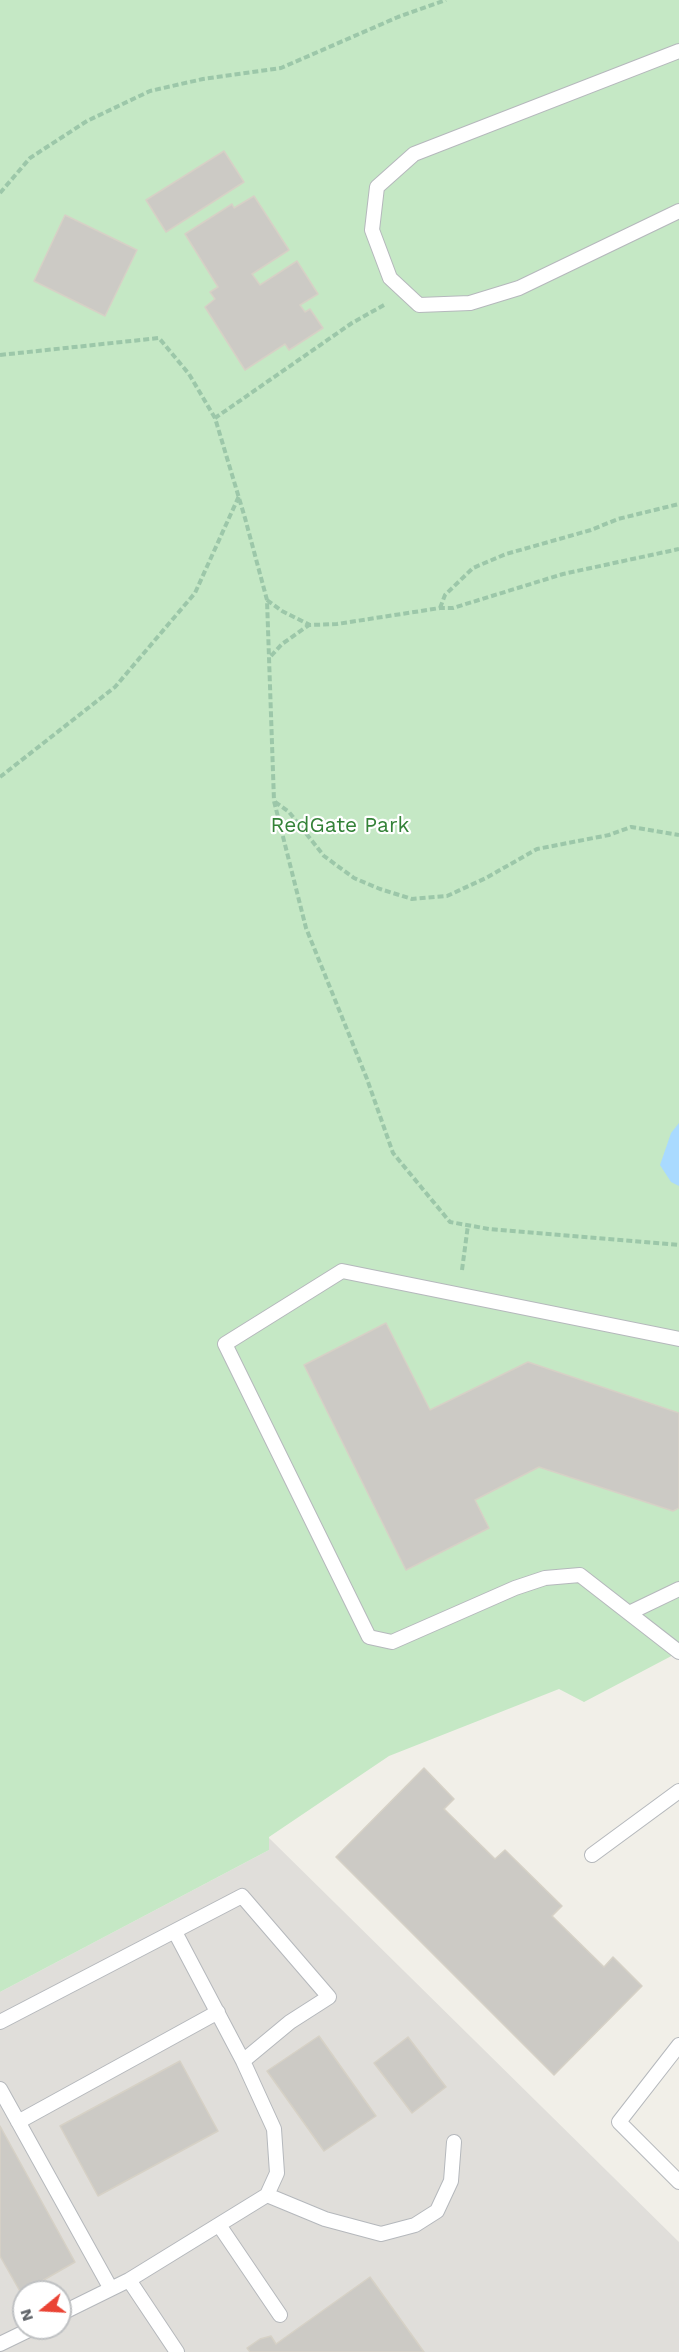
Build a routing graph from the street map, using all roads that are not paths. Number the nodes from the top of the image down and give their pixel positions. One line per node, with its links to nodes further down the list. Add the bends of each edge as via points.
1 (679, 51): 2 (lane, via 414,154 377,187 372,230 390,278 419,305 470,303 509,291)
2 (679, 211)
3 (679, 1339): 5 (lane, via 342,1271 225,1344 369,1637 392,1642 515,1587 545,1578 580,1575)
4 (679, 1589): 5 (lane)
5 (629, 1613): 6 (lane)
6 (679, 1652)
7 (679, 1791): 8 (lane)
8 (592, 1855)
9 (175, 1932): 10 (lane); 11 (lane); 13 (lane, via 242,1896 329,1997 290,2022)
10 (218, 2012): 13 (lane); 15 (lane)
11 (0, 2022)
12 (679, 2045): 17 (lane, via 618,2122)
13 (243, 2061): 18 (lane, via 274,2129 277,2173)
14 (0, 2089): 15 (lane)
15 (18, 2122): 21 (lane)
16 (454, 2142): 18 (lane, via 451,2181 437,2211 414,2225 381,2234 325,2219)
17 (679, 2182)
18 (267, 2195): 19 (lane)
19 (219, 2225): 20 (lane); 23 (lane)
20 (129, 2280): 21 (lane); 24 (lane)
21 (111, 2289): 22 (lane)
22 (72, 2308)
23 (280, 2315)
24 (177, 2352)

